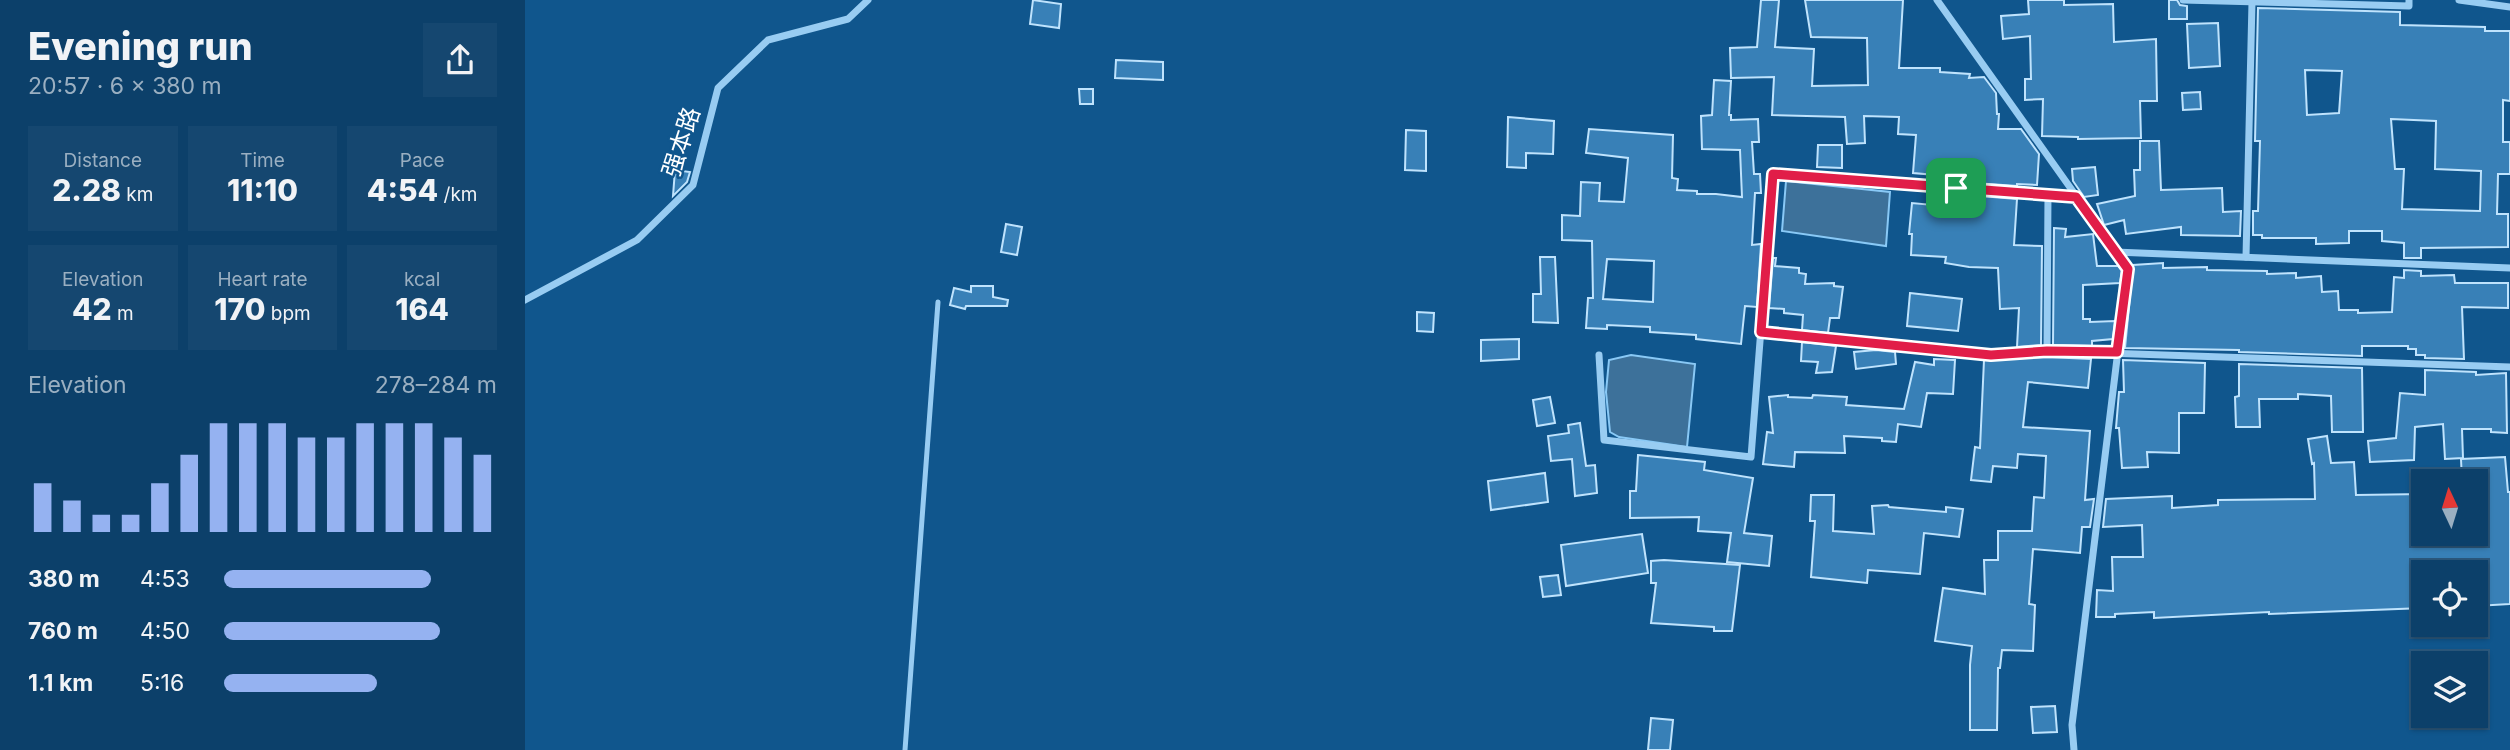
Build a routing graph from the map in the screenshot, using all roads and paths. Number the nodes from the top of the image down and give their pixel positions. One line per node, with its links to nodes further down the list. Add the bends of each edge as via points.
1 (868, 0): 13 (street, 强本路, via 848,19 768,40 718,88 693,185 637,240)
2 (1937, 0): 9 (street)
3 (2183, 0): 6 (street)
4 (2409, 0): 6 (street, via 2409,6)
5 (2459, 0): 7 (street)
6 (2252, 2): 11 (street)
7 (2510, 7)
8 (2048, 194): 9 (street); 15 (street, via 1773,174); 16 (street)
9 (2076, 197): 10 (street)
10 (2115, 252): 11 (street); 17 (street, via 2128,269)
11 (2246, 257): 12 (street)
12 (2510, 268)
13 (525, 300)
14 (938, 302): 20 (lane)
15 (1761, 332): 16 (street, via 1991,355); 18 (street, via 1751,457 1604,440)
16 (2047, 351): 17 (street)
17 (2117, 352): 19 (street); 21 (street, via 2073,713)
18 (1599, 355)
19 (2510, 367)
20 (905, 750)
21 (2074, 750)

